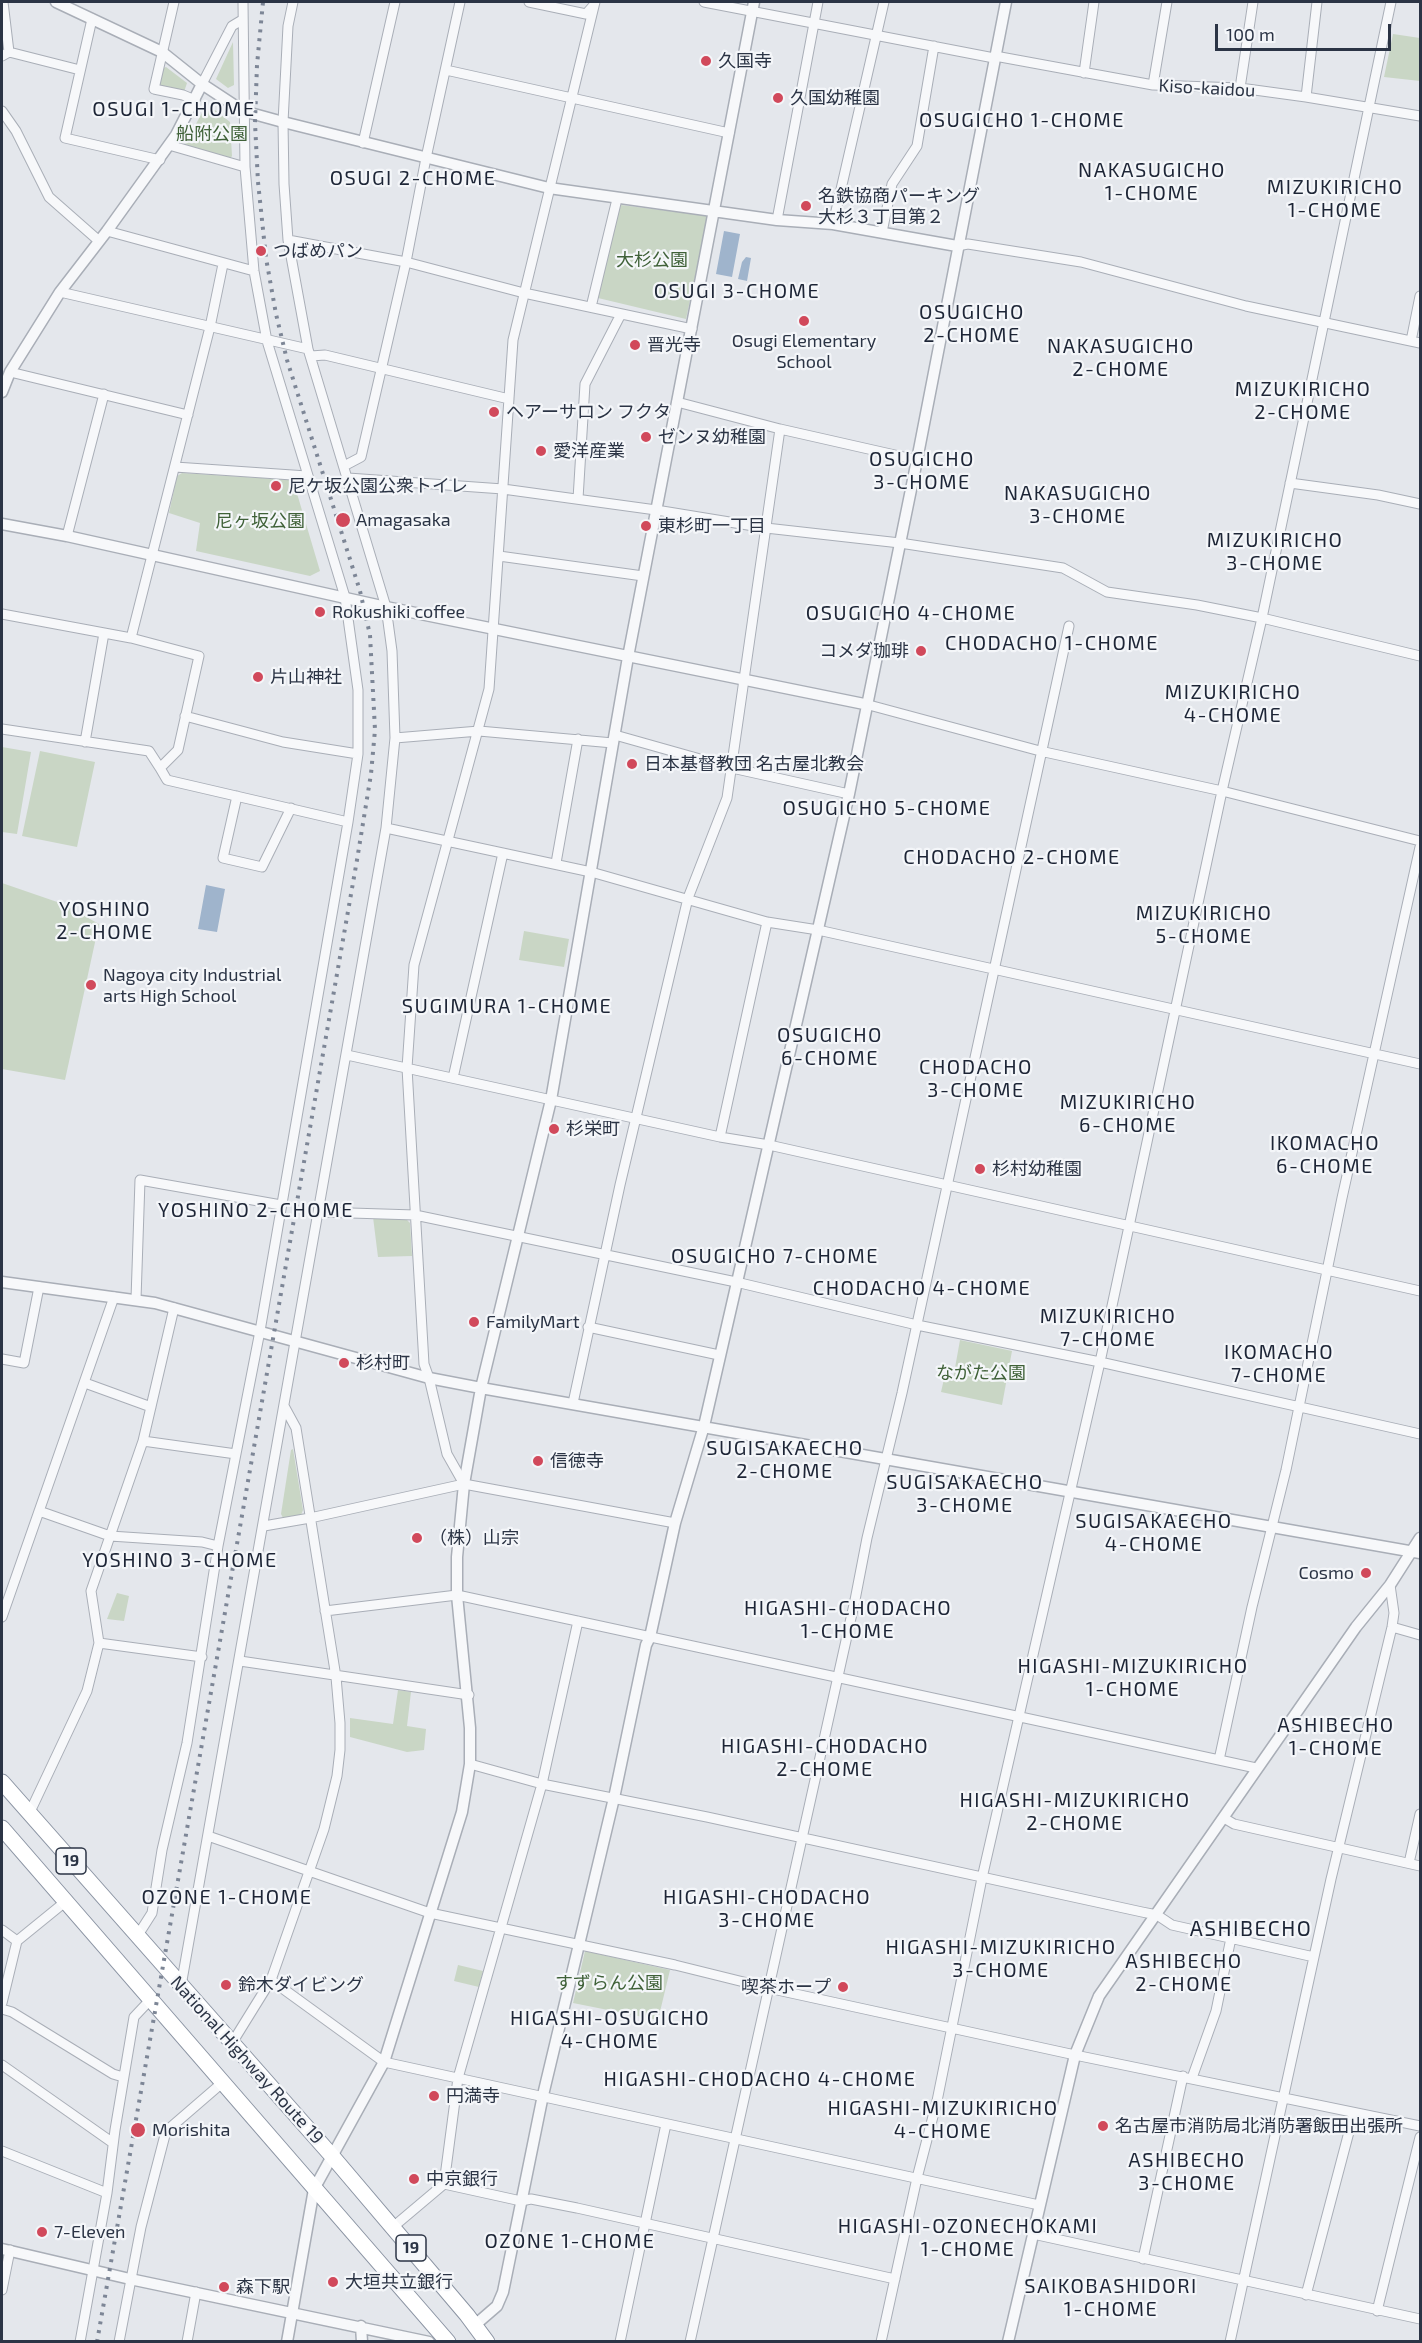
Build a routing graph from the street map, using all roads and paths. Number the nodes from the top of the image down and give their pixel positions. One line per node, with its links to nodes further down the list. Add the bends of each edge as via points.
1 (3, 2): 26 (street)
2 (56, 2): 20 (street)
3 (174, 2): 25 (street)
4 (243, 2): 21 (street)
5 (293, 2): 41 (street)
6 (395, 2): 43 (street)
7 (460, 2): 29 (street)
8 (530, 2): 18 (street, via 586,14)
9 (704, 2): 19 (street, Kiso-kaidou)
10 (818, 2): 22 (street)
11 (884, 2): 23 (street)
12 (1006, 2): 27 (street)
13 (1094, 2): 30 (street)
14 (1167, 2): 32 (street)
15 (1253, 2): 33 (street)
16 (1317, 2): 34 (street)
17 (1391, 2): 37 (street)
18 (594, 4): 35 (street)
19 (753, 6): 22 (street, Kiso-kaidou); 42 (street)
20 (92, 19): 25 (street); 28 (street)
21 (242, 20): 31 (street, via 232,26); 39 (street)
22 (813, 23): 23 (street, Kiso-kaidou); 51 (street)
23 (876, 35): 24 (street, Kiso-kaidou); 52 (street)
24 (934, 46): 27 (street, Kiso-kaidou); 54 (street, via 917,146 892,184)
25 (162, 52): 31 (street); 36 (street, via 154,89)
26 (5, 54): 28 (street)
27 (995, 57): 30 (street, Kiso-kaidou); 57 (street)
28 (80, 70): 46 (street, via 65,138)
29 (446, 70): 35 (street); 45 (street)
30 (1084, 73): 32 (street, Kiso-kaidou)
31 (202, 84): 36 (street); 39 (street)
32 (1153, 85): 33 (street, Kiso-kaidou)
33 (1240, 88): 34 (street, Kiso-kaidou)
34 (1306, 97): 37 (street, Kiso-kaidou)
35 (571, 99): 42 (street); 48 (street)
36 (195, 100): 44 (street)
37 (1370, 108): 40 (street, Kiso-kaidou); 66 (street)
38 (2, 111): 56 (street, via 49,197)
39 (243, 111): 41 (street); 47 (street)
40 (1420, 116)
41 (283, 122): 43 (street); 55 (street)
42 (729, 133): 50 (street)
43 (363, 143): 45 (street)
44 (169, 145): 46 (street); 47 (street)
45 (426, 158): 48 (street); 58 (street)
46 (160, 160): 53 (street)
47 (245, 167): 60 (street)
48 (549, 188): 49 (street); 62 (street)
49 (617, 199): 50 (street); 64 (street)
50 (715, 212): 51 (street); 68 (street)
51 (777, 220): 52 (street)
52 (833, 224): 54 (street)
53 (107, 231): 56 (street); 59 (street)
54 (882, 232): 57 (street)
55 (288, 240): 58 (street); 71 (street)
56 (99, 241): 61 (street)
57 (957, 246): 66 (street, via 968,244 1081,262 1246,306); 80 (street)
58 (406, 262): 62 (street); 72 (street)
59 (223, 264): 60 (street); 67 (street)
60 (254, 271): 69 (street)
61 (60, 292): 67 (street); 73 (street)
62 (524, 293): 64 (street); 76 (street, via 513,340)
63 (1420, 296): 70 (street)
64 (591, 307): 65 (street)
65 (621, 314): 68 (street); 87 (street, via 585,384)
66 (1324, 322): 70 (street); 85 (street)
67 (210, 327): 69 (street); 78 (street)
68 (692, 329): 77 (street)
69 (267, 341): 71 (street); 83 (street)
70 (1416, 342)
71 (310, 353): 72 (street); 81 (street)
72 (382, 369): 76 (street); 81 (street, via 361,457)
73 (10, 372): 74 (street); 75 (street)
74 (2, 392)
75 (104, 394): 78 (street); 92 (street)
76 (509, 399): 86 (street)
77 (677, 402): 79 (street); 89 (street)
78 (188, 415): 82 (street)
79 (780, 429): 80 (street); 91 (street)
80 (917, 460): 93 (street)
81 (344, 466): 84 (street)
82 (175, 467): 83 (street); 94 (street)
83 (307, 476): 97 (street)
84 (348, 478): 86 (street); 98 (street)
85 (1290, 483): 88 (street); 100 (street)
86 (503, 489): 87 (street); 95 (street)
87 (578, 499): 89 (street)
88 (1420, 504)
89 (656, 510): 91 (street); 96 (street)
90 (2, 524): 92 (street)
91 (766, 528): 93 (street); 107 (street)
92 (66, 536): 94 (street)
93 (900, 543): 100 (street, via 1063,568 1107,592); 108 (street)
94 (153, 556): 97 (street); 104 (street)
95 (500, 556): 96 (street); 102 (street)
96 (643, 576): 106 (street)
97 (345, 597): 98 (street); 117 (street, via 357,690)
98 (386, 607): 102 (street); 112 (street)
99 (2, 614): 103 (street)
100 (1262, 618): 105 (street); 120 (street)
101 (1069, 626): 116 (street)
102 (494, 629): 106 (street); 111 (street, via 489,689)
103 (104, 633): 104 (street); 115 (street)
104 (131, 638): 109 (street, via 199,656)
105 (1420, 656)
106 (628, 657): 107 (street); 114 (street)
107 (745, 681): 108 (street); 119 (street)
108 (869, 705): 116 (street); 121 (street)
109 (185, 716): 117 (street, via 283,742); 118 (street, via 178,750)
110 (2, 729): 115 (street)
111 (479, 731): 112 (street); 113 (street); 126 (street)
112 (395, 738): 125 (street)
113 (578, 739): 114 (street); 130 (street)
114 (614, 739): 119 (street); 131 (street)
115 (84, 742): 118 (street, via 148,751)
116 (1040, 750): 120 (street); 135 (street)
117 (358, 754): 124 (street)
118 (160, 768): 122 (street, via 167,780)
119 (732, 768): 121 (street); 132 (street, via 727,798)
120 (1222, 791): 127 (street); 136 (street)
121 (849, 794): 134 (street)
122 (237, 796): 123 (street); 123 (street, via 222,858 262,867)
123 (291, 808): 124 (street)
124 (348, 822): 147 (street)
125 (386, 828): 126 (street); 138 (street)
126 (447, 841): 129 (street); 140 (street, via 414,964)
127 (1420, 841)
128 (1420, 847): 137 (street)
129 (502, 853): 130 (street); 141 (street)
130 (555, 863): 131 (street)
131 (591, 872): 132 (street); 142 (street)
132 (688, 898): 133 (street); 143 (street)
133 (767, 922): 134 (street); 144 (street)
134 (818, 930): 135 (street); 145 (street)
135 (995, 969): 136 (street); 146 (street)
136 (1177, 1010): 137 (street); 150 (street)
137 (1374, 1054): 139 (street); 153 (street)
138 (346, 1055): 140 (street); 148 (street)
139 (1420, 1064)
140 (407, 1068): 141 (street); 149 (street)
141 (453, 1078): 142 (street)
142 (551, 1100): 143 (street); 151 (street)
143 (638, 1118): 144 (street); 152 (street)
144 (720, 1137): 145 (street)
145 (769, 1145): 146 (street); 155 (street)
146 (946, 1185): 150 (street); 161 (street)
147 (281, 1205): 159 (street, via 140,1180); 163 (street)
148 (319, 1212): 149 (street); 164 (street)
149 (415, 1215): 151 (street); 168 (street, via 424,1364)
150 (1129, 1225): 153 (street); 167 (street)
151 (518, 1237): 152 (street); 170 (street)
152 (605, 1256): 155 (street); 162 (street)
153 (1326, 1272): 157 (street); 173 (street)
154 (2, 1282): 156 (street)
155 (736, 1282): 161 (street); 165 (street)
156 (39, 1287): 158 (street); 166 (street, via 24,1363)
157 (1420, 1291)
158 (114, 1297): 159 (street); 169 (street)
159 (136, 1299): 160 (street)
160 (174, 1308): 163 (street); 174 (street)
161 (916, 1325): 167 (street); 179 (street)
162 (588, 1327): 165 (street); 171 (street)
163 (260, 1331): 164 (street); 178 (street)
164 (296, 1341): 168 (street); 172 (street)
165 (719, 1355): 175 (street)
166 (2, 1359)
167 (1100, 1362): 173 (street); 181 (street)
168 (429, 1378): 170 (street); 180 (street, via 447,1454)
169 (85, 1383): 174 (street); 182 (street)
170 (481, 1388): 171 (street); 180 (street)
171 (573, 1403): 175 (street)
172 (284, 1406): 183 (street, via 296,1428); 185 (street)
173 (1299, 1406): 176 (street); 186 (street)
174 (151, 1407): 177 (street)
175 (704, 1426): 179 (street); 184 (street)
176 (1420, 1434)
177 (143, 1441): 178 (street); 187 (street)
178 (236, 1454): 189 (street)
179 (887, 1458): 181 (street); 202 (street)
180 (464, 1484): 183 (street); 184 (street); 192 (street)
181 (1069, 1491): 186 (street); 205 (street)
182 (39, 1511): 187 (street); 194 (street)
183 (310, 1518): 185 (street); 193 (street)
184 (675, 1523): 198 (street)
185 (264, 1526): 201 (street)
186 (1274, 1526): 190 (street); 206 (street)
187 (110, 1536): 189 (street); 199 (street, via 91,1591)
188 (1420, 1538): 190 (street)
189 (218, 1546): 200 (street)
190 (1416, 1552): 191 (street)
191 (1390, 1585): 196 (street); 208 (street)
192 (457, 1595): 193 (street); 195 (street); 204 (street)
193 (325, 1611): 203 (street)
194 (2, 1617)
195 (578, 1621): 198 (street); 210 (street)
196 (1392, 1627): 197 (street); 218 (street)
197 (1420, 1635)
198 (650, 1637): 202 (street); 211 (street)
199 (99, 1643): 200 (street); 213 (street, via 87,1691)
200 (202, 1657): 228 (street, via 152,1912)
201 (240, 1661): 203 (street); 216 (street)
202 (837, 1676): 205 (street); 217 (street)
203 (336, 1677): 204 (street); 221 (street, via 340,1723 337,1776)
204 (469, 1695): 207 (street)
205 (1018, 1716): 206 (street); 222 (street)
206 (1219, 1760): 208 (street)
207 (470, 1764): 210 (street); 224 (street, via 462,1812)
208 (1256, 1768): 214 (street)
209 (2, 1782): 213 (highway, National Highway Route 19 / 19)
210 (542, 1784): 211 (street); 226 (street)
211 (614, 1798): 217 (street); 231 (street)
212 (1420, 1814): 219 (street)
213 (28, 1815): 228 (highway, National Highway Route 19 / 19)
214 (1224, 1818): 218 (street, via 1234,1824); 225 (street)
215 (2, 1828): 223 (highway, National Highway Route 19 / 19)
216 (208, 1836): 221 (street); 234 (street)
217 (801, 1838): 222 (street); 235 (street)
218 (1339, 1848): 219 (street); 232 (street)
219 (1409, 1863): 220 (street)
220 (1420, 1866)
221 (310, 1872): 224 (street); 233 (street)
222 (982, 1878): 225 (street); 239 (street)
223 (65, 1902): 230 (street); 236 (highway, National Highway Route 19 / 19)
224 (430, 1913): 226 (street); 242 (street)
225 (1157, 1916): 229 (street, via 1172,1925); 241 (street, via 1099,1996)
226 (501, 1929): 231 (street); 246 (street)
227 (2, 1930): 230 (street)
228 (138, 1935): 234 (highway, National Highway Route 19 / 19)
229 (1231, 1938): 232 (street); 245 (street, via 1216,2011)
230 (17, 1941): 237 (street)
231 (578, 1945): 235 (street); 248 (street)
232 (1314, 1957): 249 (street)
233 (271, 1980): 240 (street); 242 (street)
234 (181, 1986): 240 (highway, National Highway Route 19 / 19)
235 (768, 1988): 239 (street); 254 (street)
236 (150, 2001): 244 (street, via 134,2017); 247 (highway, National Highway Route 19 / 19)
237 (2, 2003)
238 (2, 2009): 244 (street)
239 (953, 2027): 241 (street); 258 (street)
240 (232, 2043): 257 (highway, National Highway Route 19 / 19)
241 (1075, 2055): 245 (street); 263 (street)
242 (384, 2062): 246 (street); 257 (street)
243 (2, 2065): 255 (street)
244 (123, 2077): 255 (street)
245 (1188, 2077): 249 (street); 269 (street)
246 (458, 2078): 248 (street); 259 (street)
247 (222, 2083): 260 (highway, National Highway Route 19 / 19); 271 (street, via 165,2135)
248 (543, 2096): 251 (street); 262 (street)
249 (1285, 2098): 250 (street); 273 (street)
250 (1354, 2114): 252 (street); 276 (street)
251 (666, 2124): 254 (street); 264 (street)
252 (1420, 2126)
253 (1420, 2137): 277 (street)
254 (735, 2139): 258 (street); 267 (street)
255 (113, 2143): 261 (street)
256 (2, 2151): 261 (street)
257 (332, 2156): 260 (street); 265 (highway, National Highway Route 19 / 19)
258 (917, 2178): 263 (street); 272 (street)
259 (444, 2184): 262 (street); 265 (street)
260 (315, 2189): 278 (street); 288 (highway, National Highway Route 19 / 19)
261 (107, 2193): 270 (street)
262 (520, 2201): 264 (street, via 531,2199); 280 (street, via 503,2292 497,2306)
263 (1039, 2205): 266 (street)
264 (645, 2224): 267 (street); 290 (street)
265 (393, 2227): 280 (highway, National Highway Route 19 / 19)
266 (1033, 2234): 269 (street); 293 (street)
267 (714, 2239): 272 (street); 291 (street)
268 (6, 2250): 270 (street); 274 (street)
269 (1143, 2259): 273 (street)
270 (93, 2270): 271 (street); 282 (street)
271 (130, 2279): 275 (street); 283 (street)
272 (895, 2279): 292 (street)
273 (1243, 2280): 276 (street); 294 (street)
274 (2, 2290)
275 (196, 2292): 278 (street); 284 (street)
276 (1306, 2295): 277 (street)
277 (1377, 2311): 279 (street)
278 (293, 2312): 281 (street); 285 (street)
279 (1420, 2319)
280 (475, 2325): 289 (highway, National Highway Route 19 / 19)
281 (361, 2326): 286 (street); 287 (street)
282 (80, 2342)
283 (119, 2342)
284 (187, 2342)
285 (287, 2342)
286 (362, 2342)
287 (429, 2342)
288 (448, 2342)
289 (487, 2342)
290 (620, 2342)
291 (690, 2342)
292 (881, 2342)
293 (1008, 2342)
294 (1230, 2342)

